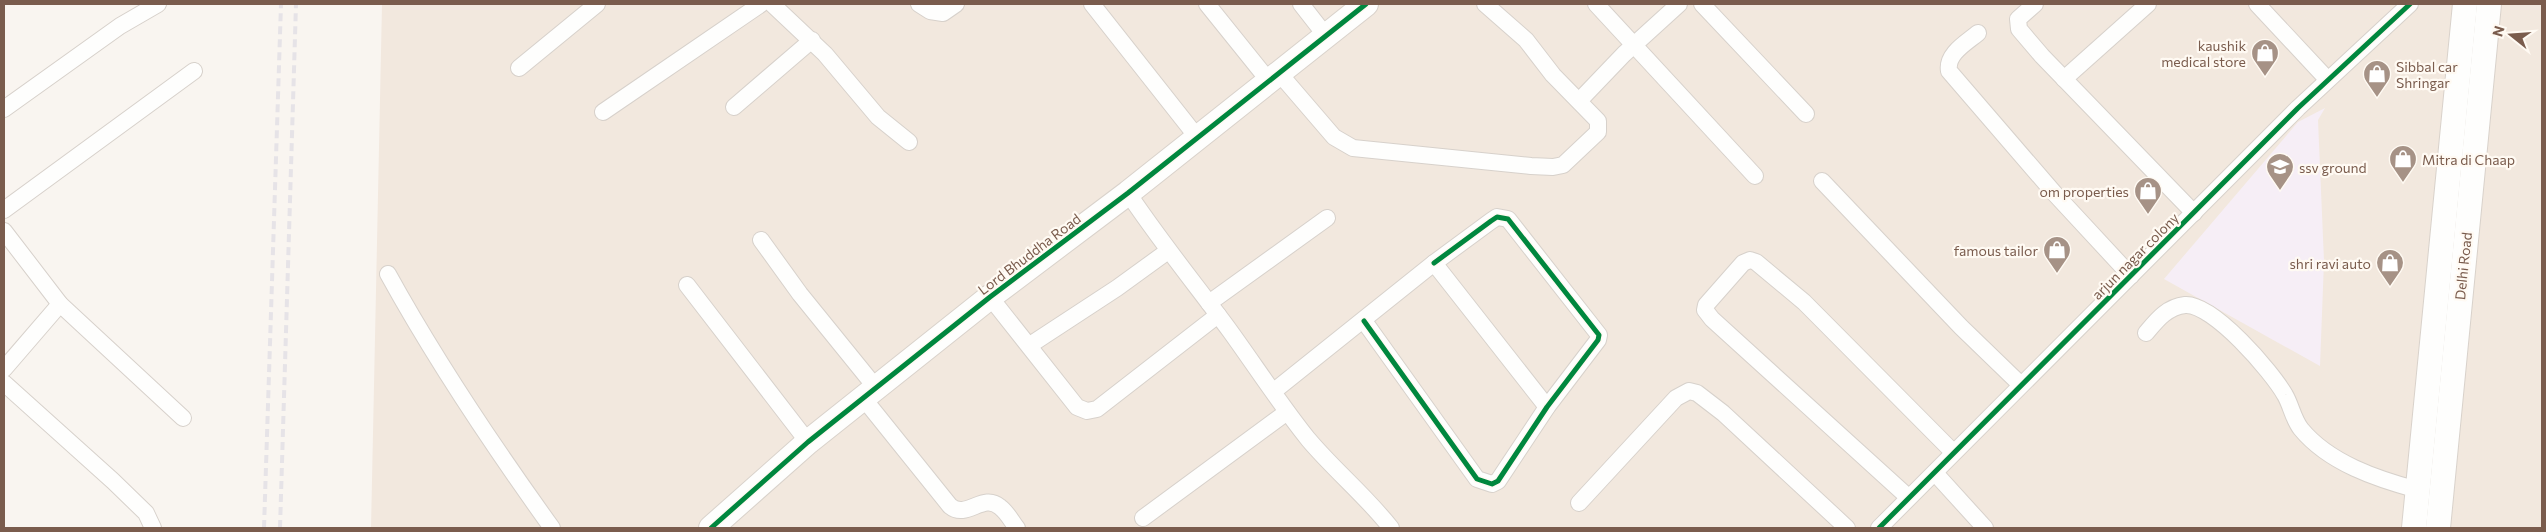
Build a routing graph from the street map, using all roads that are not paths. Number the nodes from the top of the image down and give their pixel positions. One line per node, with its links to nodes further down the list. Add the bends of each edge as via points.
1 (158, 4): 32 (street, via 120,26)
2 (597, 4): 25 (street)
3 (761, 4): 33 (street)
4 (772, 4): 23 (street)
5 (918, 4): 6 (street, via 930,11 943,13)
6 (956, 4)
7 (1092, 4): 35 (street)
8 (1207, 4): 27 (street)
9 (1301, 4): 22 (street)
10 (1366, 4): 22 (main road, Lord Bhuddha Road)
11 (1486, 4): 30 (street, via 1526,40 1541,62)
12 (1596, 4): 24 (street)
13 (1678, 4): 24 (street)
14 (1702, 4): 34 (street)
15 (2035, 4): 28 (street, via 2018,19 2019,29)
16 (2148, 4): 28 (street)
17 (2256, 4): 29 (street)
18 (2410, 4): 29 (street, arjun nagar colony)
19 (2465, 4): 67 (main road, Delhi Road)
20 (2489, 4): 80 (main road, Delhi Road)
21 (1978, 33): 48 (street, via 1951,56 1949,71)
22 (1326, 36): 27 (main road, Lord Bhuddha Road)
23 (812, 40): 31 (street); 36 (street, via 878,117)
24 (1634, 45): 30 (street); 37 (street)
25 (520, 68)
26 (194, 71): 40 (street)
27 (1274, 77): 30 (street, via 1327,129 1353,148 1538,167 1563,165 1598,132 1598,121); 35 (main road, Lord Bhuddha Road)
28 (2064, 79): 41 (street)
29 (2327, 80): 41 (street, arjun nagar colony)
30 (1579, 101)
31 (734, 107)
32 (4, 109)
33 (603, 112)
34 (1806, 114)
35 (1197, 137): 39 (main road, Lord Bhuddha Road)
36 (909, 142)
37 (1755, 176)
38 (1822, 181): 58 (street)
39 (1128, 194): 45 (street); 50 (main road, Lord Bhuddha Road)
40 (4, 210)
41 (2194, 213): 48 (street, arjun nagar colony)
42 (1328, 218): 52 (street)
43 (4, 231): 51 (street)
44 (761, 240): 60 (street)
45 (1168, 251): 52 (street); 55 (street)
46 (1434, 263): 53 (street); 61 (street); 61 (street, via 1497,217 1511,221 1599,335)
47 (388, 274): 72 (street, via 426,344 489,441)
48 (2131, 276): 58 (street, arjun nagar colony)
49 (687, 285): 64 (street)
50 (990, 297): 55 (street); 60 (main road, Lord Bhuddha Road)
51 (60, 304): 56 (street); 63 (street)
52 (1213, 309): 55 (street, via 1091,411 1077,406); 59 (street)
53 (1364, 321): 59 (street); 61 (street, via 1472,472 1484,483 1498,481)
54 (2146, 333): 67 (street, via 2172,309 2187,305 2206,311 2263,364 2286,396 2302,429 2326,450 2360,471)
55 (1030, 345)
56 (4, 369)
57 (4, 383): 71 (street, via 146,513)
58 (2021, 385): 65 (street, arjun nagar colony)
59 (1274, 391): 62 (street)
60 (871, 394): 64 (main road, Lord Bhuddha Road); 74 (street, via 954,510 965,511 991,502 1000,506)
61 (1547, 407)
62 (1287, 412): 70 (street); 75 (street, via 1328,462)
63 (183, 418)
64 (808, 442): 73 (main road, Lord Bhuddha Road)
65 (1953, 452): 66 (street, arjun nagar colony); 68 (street, via 1804,302 1756,262 1744,263 1706,304 1705,310)
66 (1935, 473): 68 (street, arjun nagar colony); 78 (street)
67 (2418, 490): 79 (main road, Delhi Road)
68 (1908, 497): 77 (street, arjun nagar colony)
69 (1579, 503): 76 (street, via 1676,398 1689,391 1697,393 1723,413)
70 (1143, 518)
71 (153, 528)
72 (552, 528)
73 (710, 528)
74 (1017, 528)
75 (1391, 528)
76 (1847, 528)
77 (1880, 528)
78 (1985, 528)
79 (2414, 528)
80 (2438, 528)

